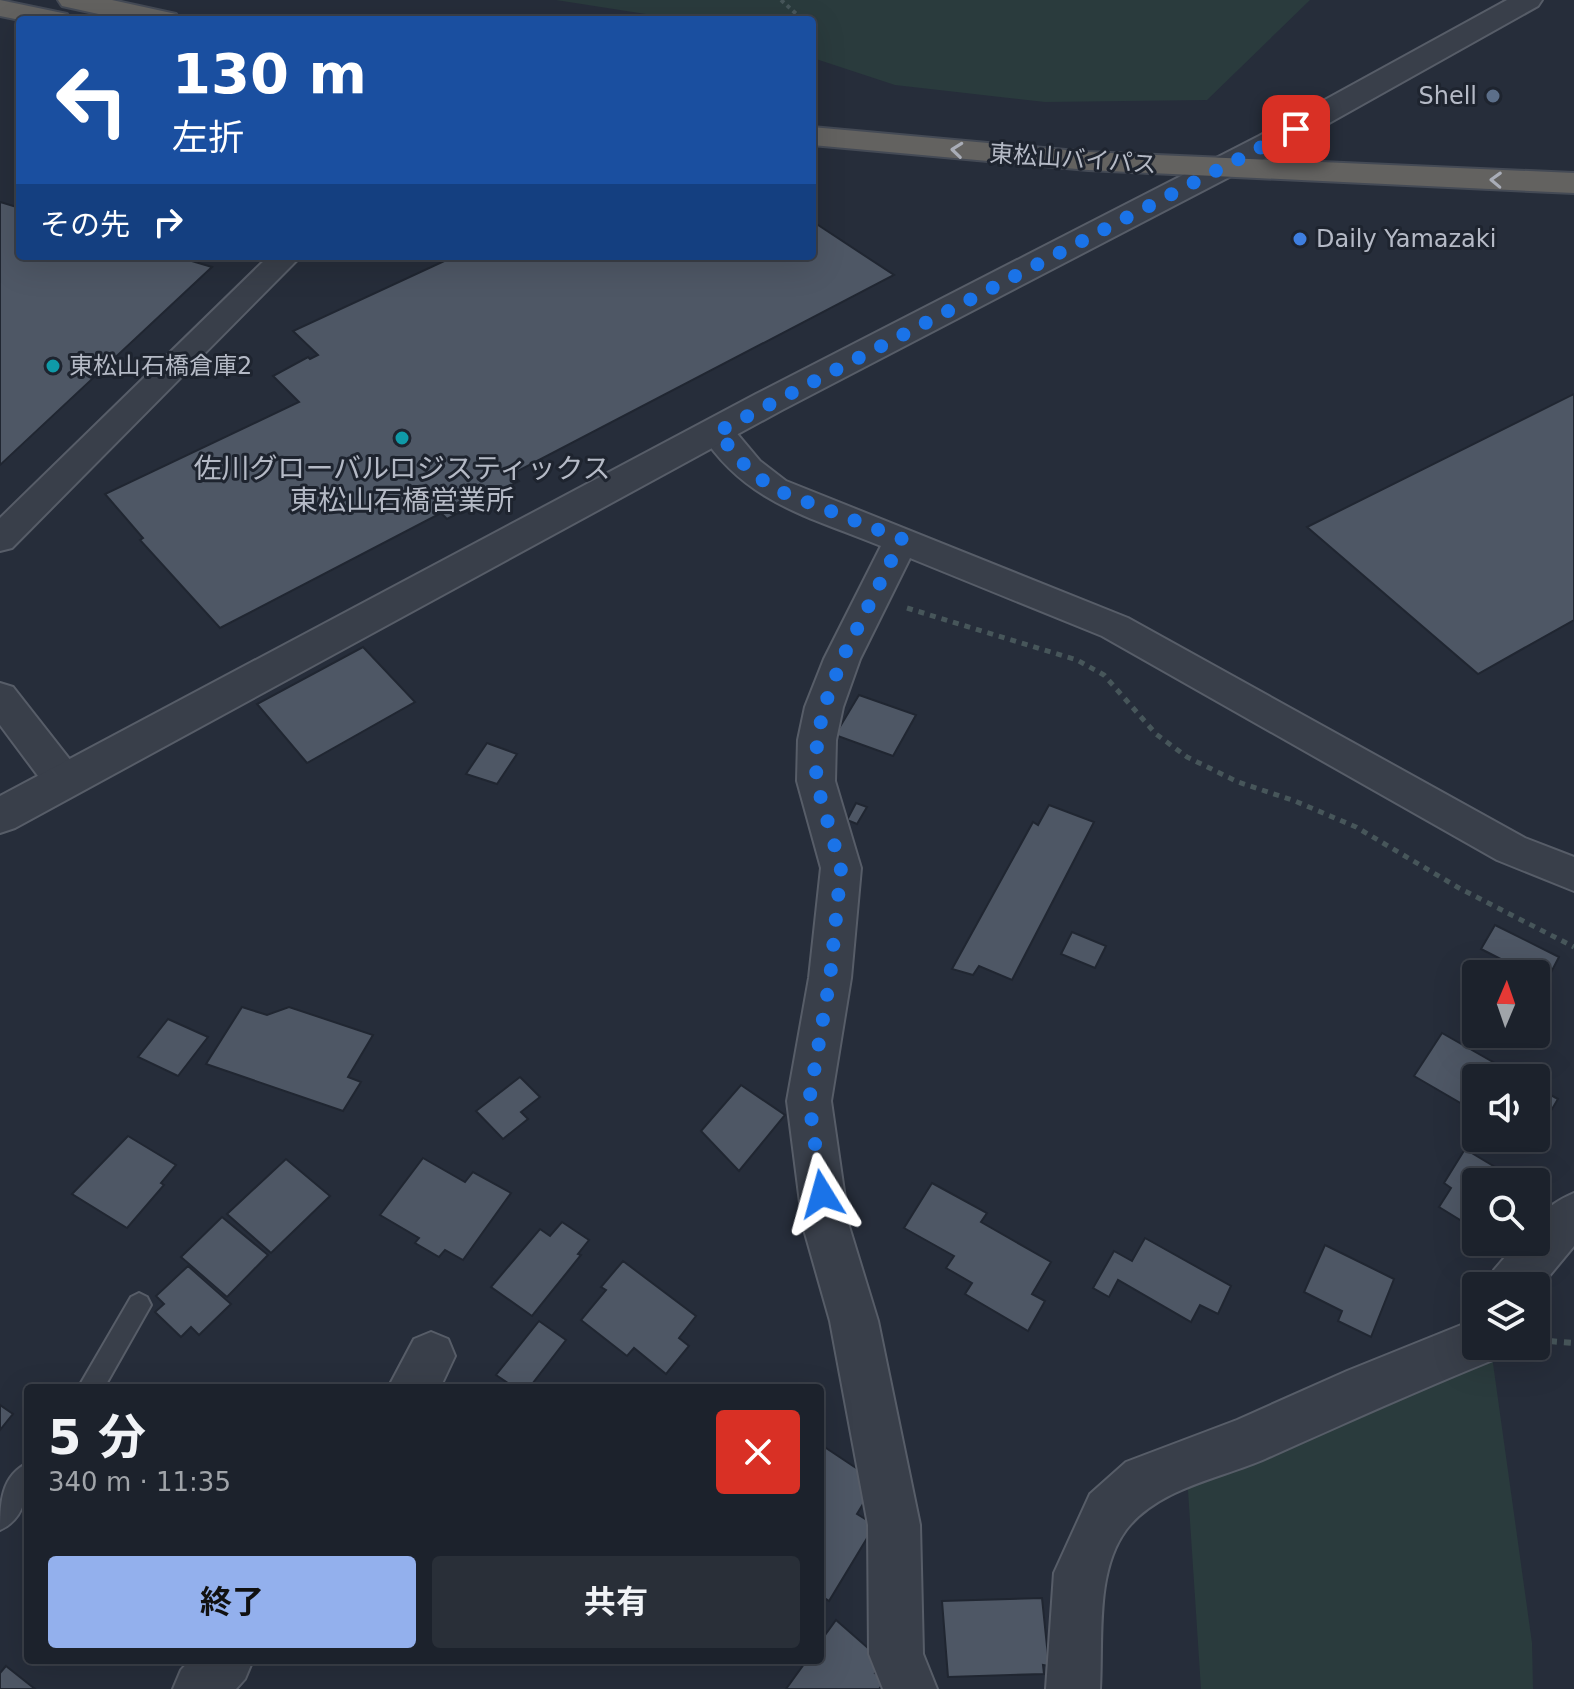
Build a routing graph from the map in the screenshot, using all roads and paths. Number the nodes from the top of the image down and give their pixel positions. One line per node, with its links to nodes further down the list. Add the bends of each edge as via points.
1 (72, 0): 6 (highway)
2 (781, 0): 7 (path)
3 (1528, 0): 10 (street)
4 (0, 7): 5 (highway)
5 (39, 16)
6 (147, 16)
7 (799, 16)
8 (816, 112): 10 (highway, 東松山バイパス, via 969,127)
9 (816, 136): 12 (highway, 東松山バイパス, one-way to 9)
10 (1270, 143): 11 (highway, 東松山バイパス); 12 (street)
11 (1574, 157)
12 (1217, 169): 13 (highway, 東松山バイパス, one-way to 12); 15 (street)
13 (1574, 183)
14 (282, 260): 16 (street)
15 (717, 432): 17 (street, via 748,469 774,489); 20 (street)
16 (0, 539)
17 (902, 539): 18 (street); 22 (street, via 1115,627 1511,849)
18 (873, 597): 23 (path, via 1077,660 1104,675 1156,734 1187,757 1356,827); 35 (street, via 833,683 817,740 816,781 841,868 830,978 809,1101 826,1226 854,1321 894,1525 896,1654)
19 (0, 697): 20 (street)
20 (64, 781): 21 (street)
21 (0, 816)
22 (1574, 874)
23 (1574, 947)
24 (1574, 1215): 25 (street)
25 (1523, 1272)
26 (139, 1305): 30 (lane)
27 (1550, 1341): 28 (path)
28 (1574, 1343)
29 (1462, 1349): 36 (street, via 1144,1480 1108,1512 1080,1573)
30 (92, 1384)
31 (24, 1482): 32 (lane)
32 (0, 1517)
33 (222, 1664): 34 (street)
34 (200, 1689)
35 (910, 1689)
36 (1073, 1689)

